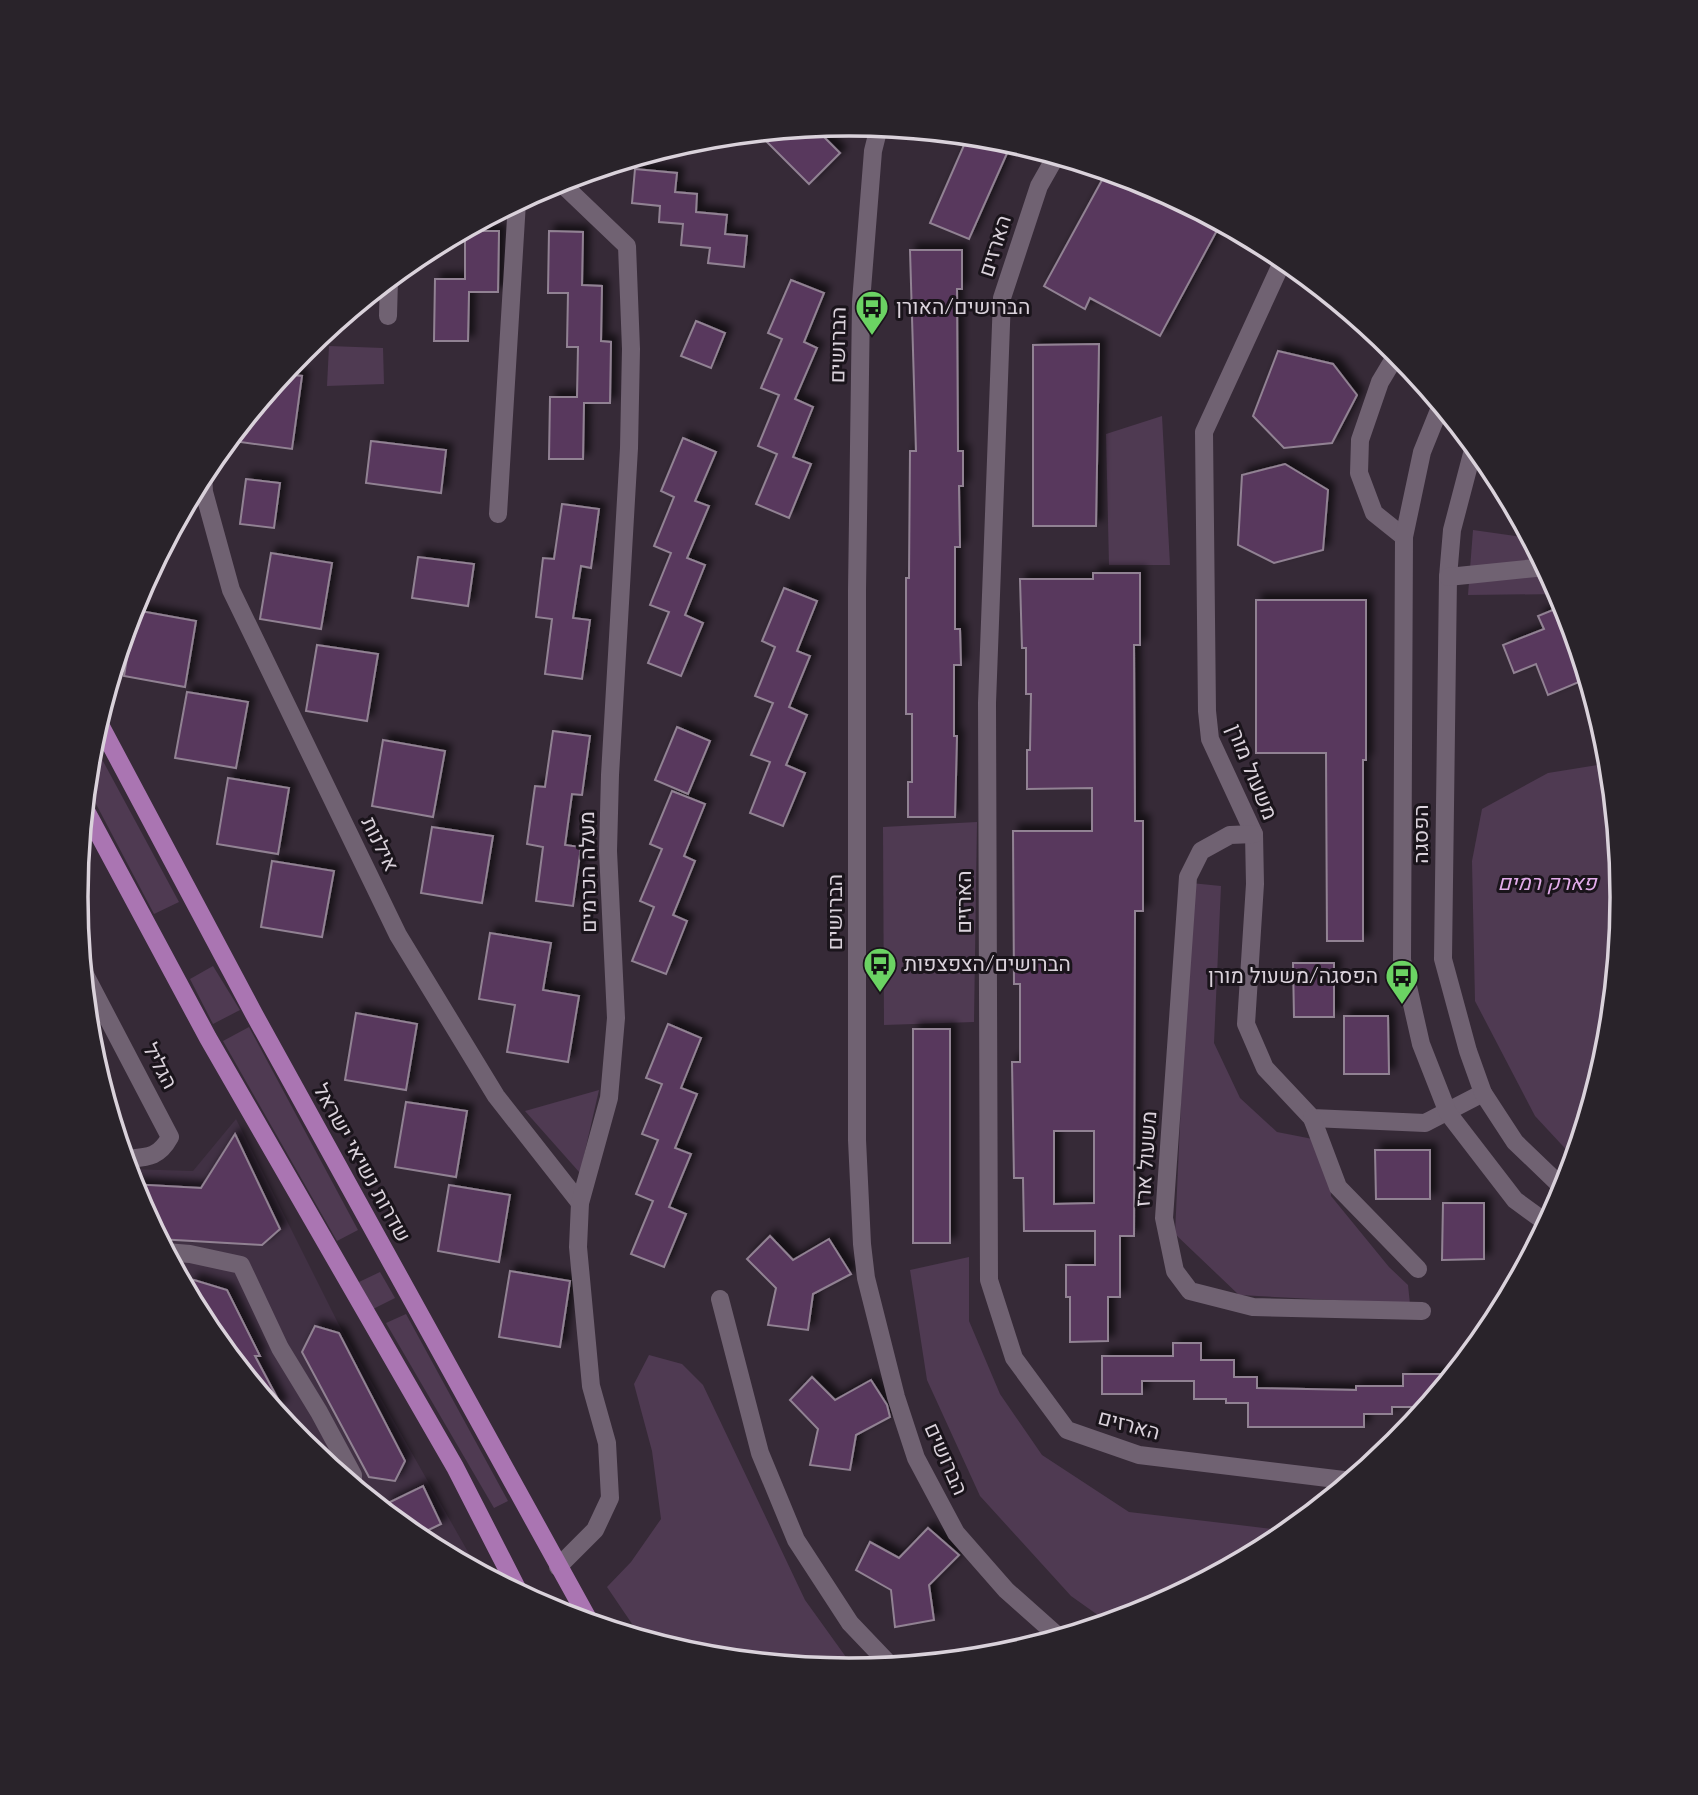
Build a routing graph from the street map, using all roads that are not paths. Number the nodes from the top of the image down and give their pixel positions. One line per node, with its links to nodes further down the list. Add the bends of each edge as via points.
1 (876, 137): 36 (street, הברושים, via 861,302 857,582 857,1127 866,1278 916,1458 956,1533 1006,1590)
2 (1052, 164): 32 (street, הארזים, via 1039,186 1002,298 987,703 989,1280 1014,1358 1066,1430 1139,1455)
3 (568, 190): 25 (street, מעלה הכרמים, via 627,246 631,349 608,851 616,1018 609,1098)
4 (516, 213): 12 (street)
5 (1279, 269): 18 (street, משעול מורן, via 1204,432 1210,739)
6 (389, 290): 7 (street)
7 (388, 316)
8 (1391, 363): 13 (street, via 1360,440 1359,473 1374,513)
9 (1437, 414): 13 (street, הפסגה, via 1422,452)
10 (1471, 458): 15 (street, הפסגה, via 1452,530)
11 (204, 493): 25 (street, אילנות, via 231,590 398,935 496,1096)
12 (498, 514)
13 (1404, 537): 21 (street, הפסגה, via 1402,960 1421,1044)
14 (1535, 568): 15 (street)
15 (1448, 577): 20 (street, הפסגה, via 1443,959)
16 (105, 734): 33 (main road, שדרות נשיאי ישראל, via 260,1026)
17 (92, 821): 34 (main road, via 208,1038 455,1467)
18 (1254, 834): 22 (street, משעול מורן, via 1246,1024 1265,1068); 30 (street, משעול ארז, via 1230,835 1201,851 1188,877 1164,1218 1175,1271 1190,1291 1253,1307)
19 (93, 991): 23 (street, הגליל, via 170,1137 155,1156)
20 (1483, 1093): 21 (street); 24 (street, הפסגה, via 1515,1142)
21 (1448, 1113): 22 (street, via 1425,1122); 26 (street, הפסגה, via 1516,1200)
22 (1312, 1118): 28 (street, via 1338,1187)
23 (134, 1158)
24 (1556, 1181)
25 (580, 1203): 33 (street, מעלה הכרמים, via 578,1247 591,1386 607,1443 610,1498 595,1530)
26 (1540, 1218)
27 (176, 1253): 31 (street, via 241,1265 280,1348)
28 (1418, 1269)
29 (720, 1299): 37 (street, via 760,1453 796,1540 850,1623)
30 (1422, 1311)
31 (353, 1475)
32 (1340, 1480)
33 (558, 1567): 35 (main road, שדרות נשיאי ישראל)
34 (514, 1581)
35 (583, 1611)
36 (1052, 1631)
37 (883, 1658)

